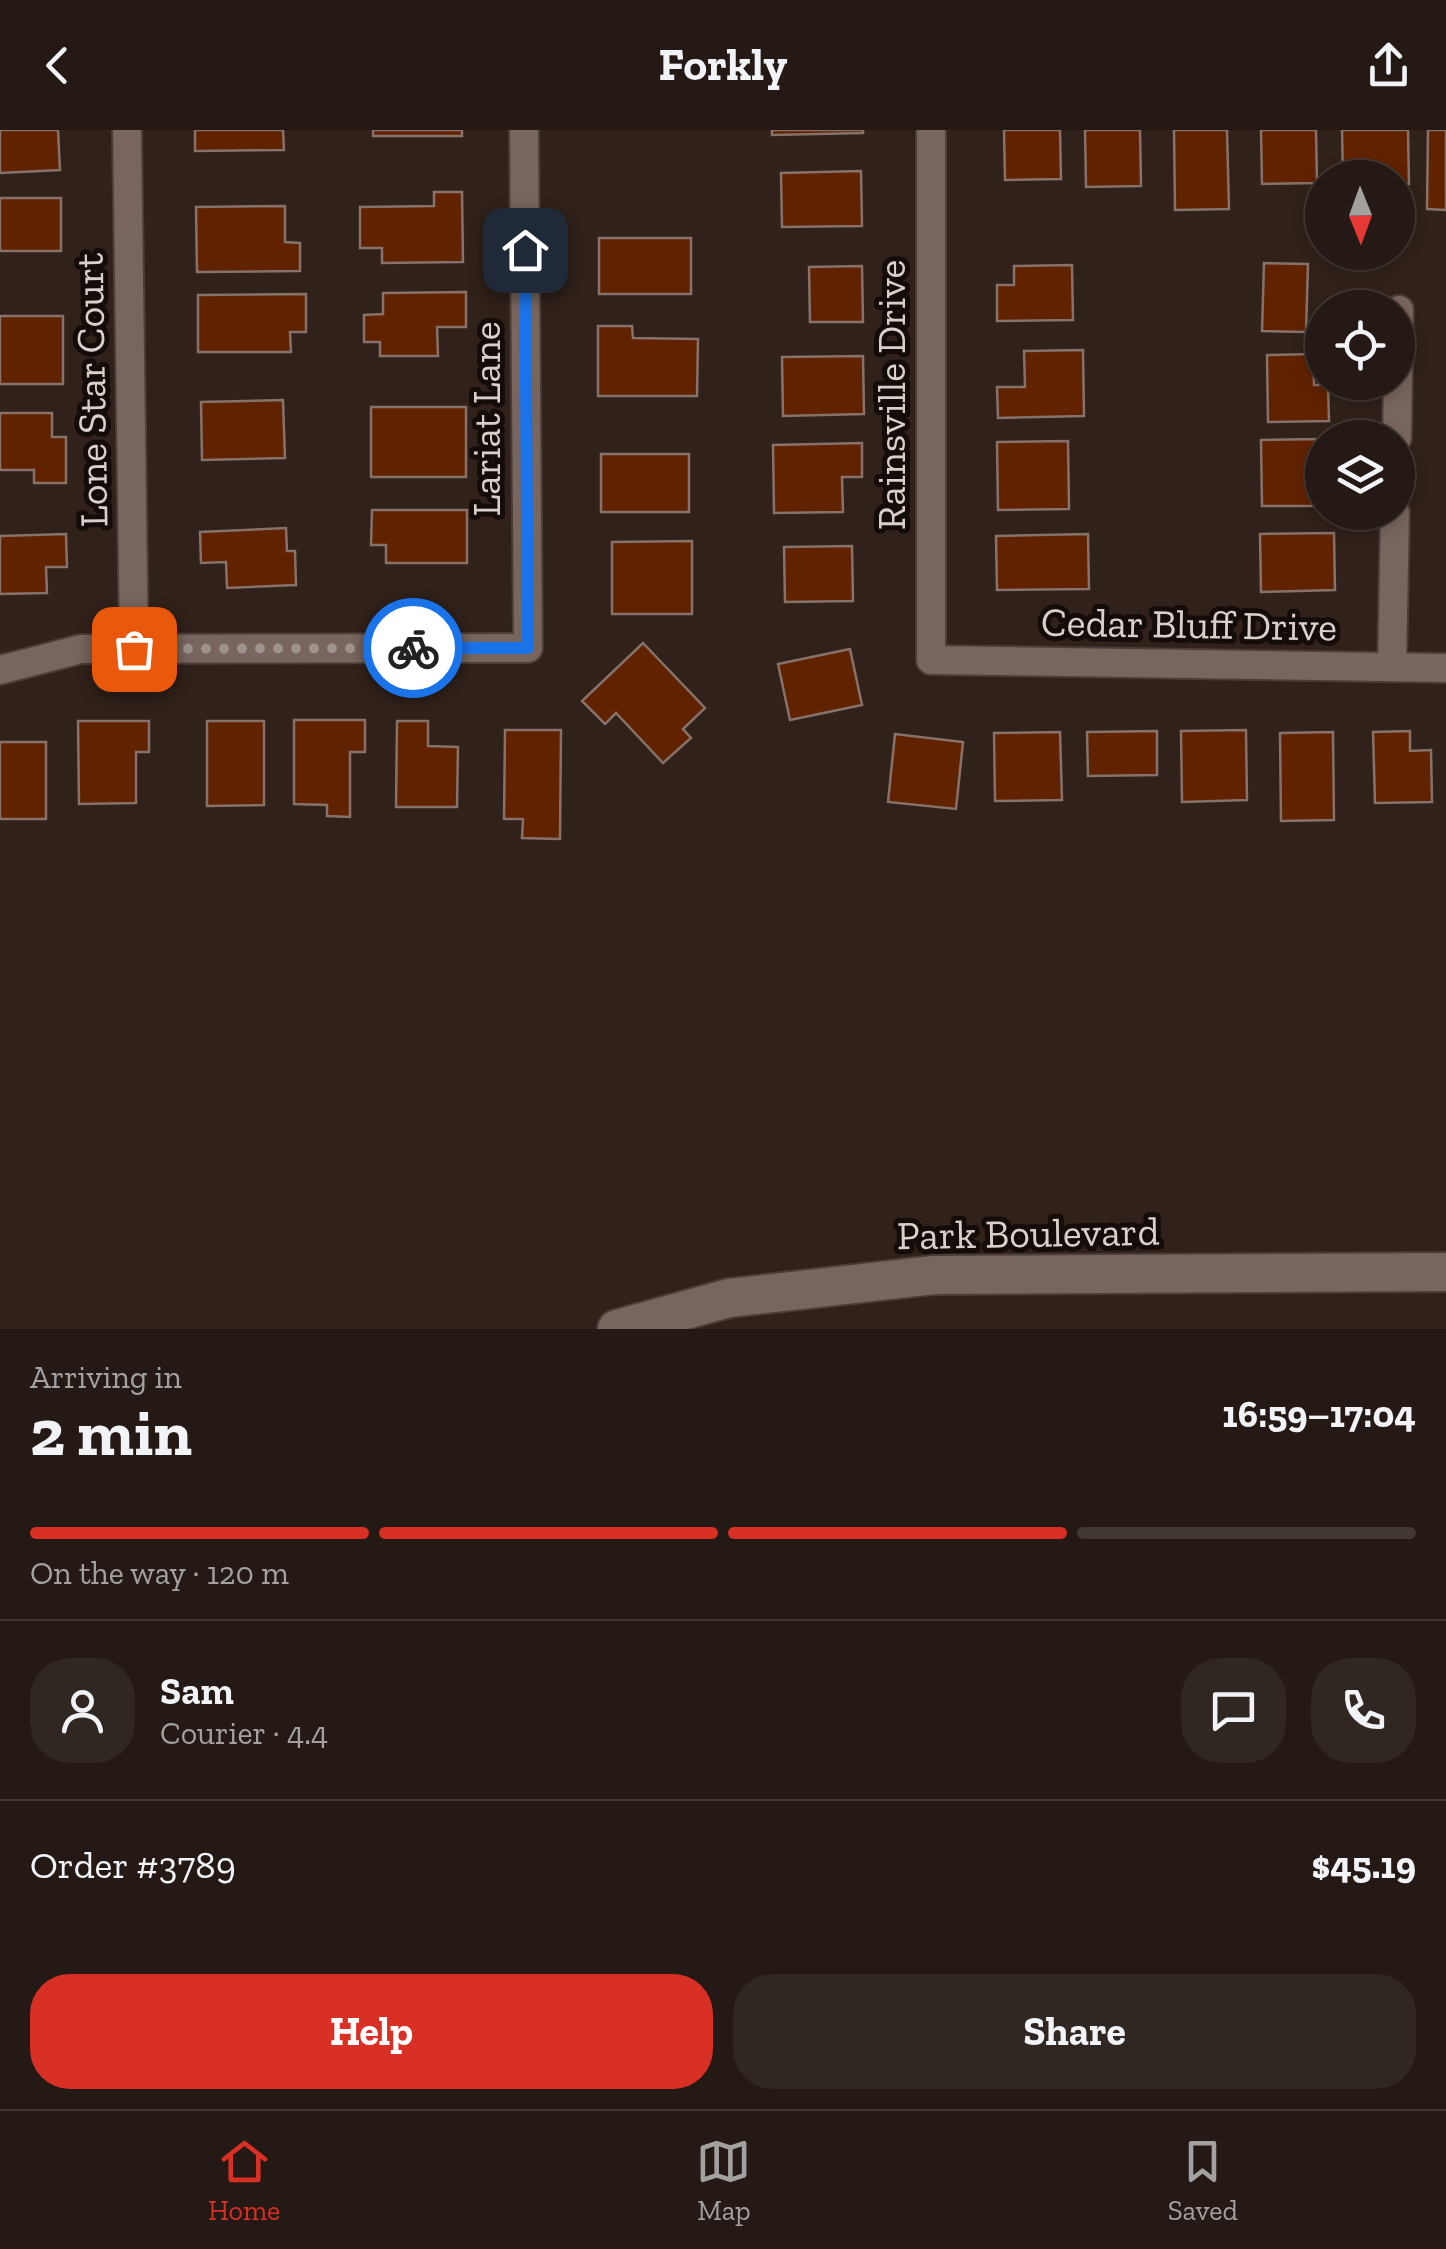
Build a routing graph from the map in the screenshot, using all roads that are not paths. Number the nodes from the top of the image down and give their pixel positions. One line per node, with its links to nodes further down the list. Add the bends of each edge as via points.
1 (127, 130): 5 (street, Lone Star Court)
2 (524, 130): 5 (street, Lariat Lane, via 528,648)
3 (931, 130): 6 (street, Rainsville Drive)
4 (1395, 530): 7 (street)
5 (134, 649): 9 (street, via 81,649)
6 (932, 660): 7 (street, Cedar Bluff Drive)
7 (1392, 667): 8 (street, Cedar Bluff Drive)
8 (1446, 668)
9 (0, 670)
10 (1446, 1272): 11 (main road, Park Boulevard, via 934,1275 730,1298)
11 (616, 1329)

